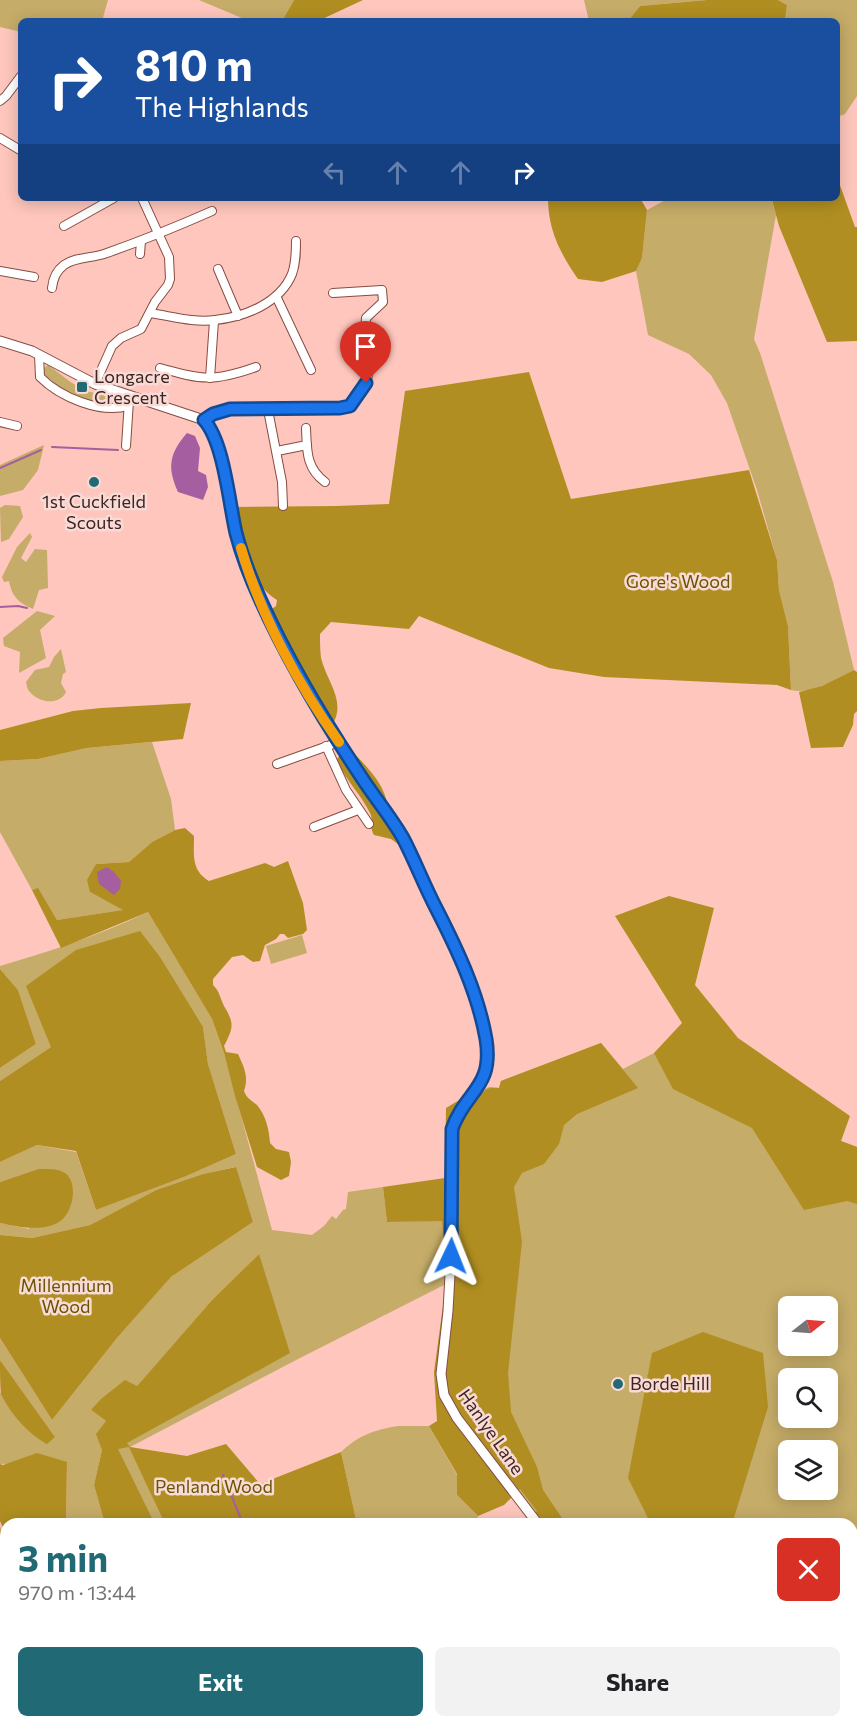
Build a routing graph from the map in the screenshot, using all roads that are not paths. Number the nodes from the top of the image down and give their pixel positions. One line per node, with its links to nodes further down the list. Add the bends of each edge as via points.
1 (18, 80): 2 (street)
2 (0, 101)
3 (0, 138): 4 (street)
4 (18, 149)
5 (109, 201): 8 (street)
6 (143, 201): 9 (street)
7 (212, 211): 9 (street)
8 (64, 226)
9 (159, 234): 10 (street); 19 (street, via 172,272)
10 (141, 241): 12 (street); 16 (street, via 65,264 55,276)
11 (296, 241): 18 (street, via 292,275)
12 (140, 254)
13 (218, 269): 20 (street)
14 (0, 271): 15 (street)
15 (34, 277)
16 (52, 288)
17 (333, 293): 30 (street, via 382,290 383,302 366,318 370,363 366,383 350,406)
18 (276, 296): 20 (street); 26 (street)
19 (150, 313): 21 (street); 28 (street, via 141,329 116,342)
20 (238, 316): 21 (street)
21 (214, 321): 27 (street)
22 (0, 341): 23 (street)
23 (39, 356): 28 (street); 29 (street, via 40,377 52,387 93,405 118,408)
24 (256, 367): 27 (street, via 228,377)
25 (160, 368): 27 (street)
26 (311, 370)
27 (210, 378)
28 (94, 384): 29 (street)
29 (129, 401): 31 (street); 36 (street)
30 (268, 410): 31 (street, via 230,409); 37 (street)
31 (204, 420): 40 (street, Hanlye Lane, via 215,441 236,533 253,583 285,652)
32 (0, 422): 33 (street)
33 (17, 426)
34 (306, 428): 35 (street)
35 (307, 445): 37 (street); 38 (street, via 310,466)
36 (126, 446)
37 (278, 451): 39 (street)
38 (326, 482)
39 (283, 506)
40 (339, 742): 41 (street); 46 (street, Hanlye Lane, via 404,839 464,968 482,1022 488,1056 485,1075 452,1129 452,1238 441,1374 444,1395 457,1418)
41 (326, 746): 42 (street); 43 (street)
42 (277, 764)
43 (358, 810): 44 (street); 45 (street)
44 (369, 824)
45 (314, 827)
46 (533, 1518)

